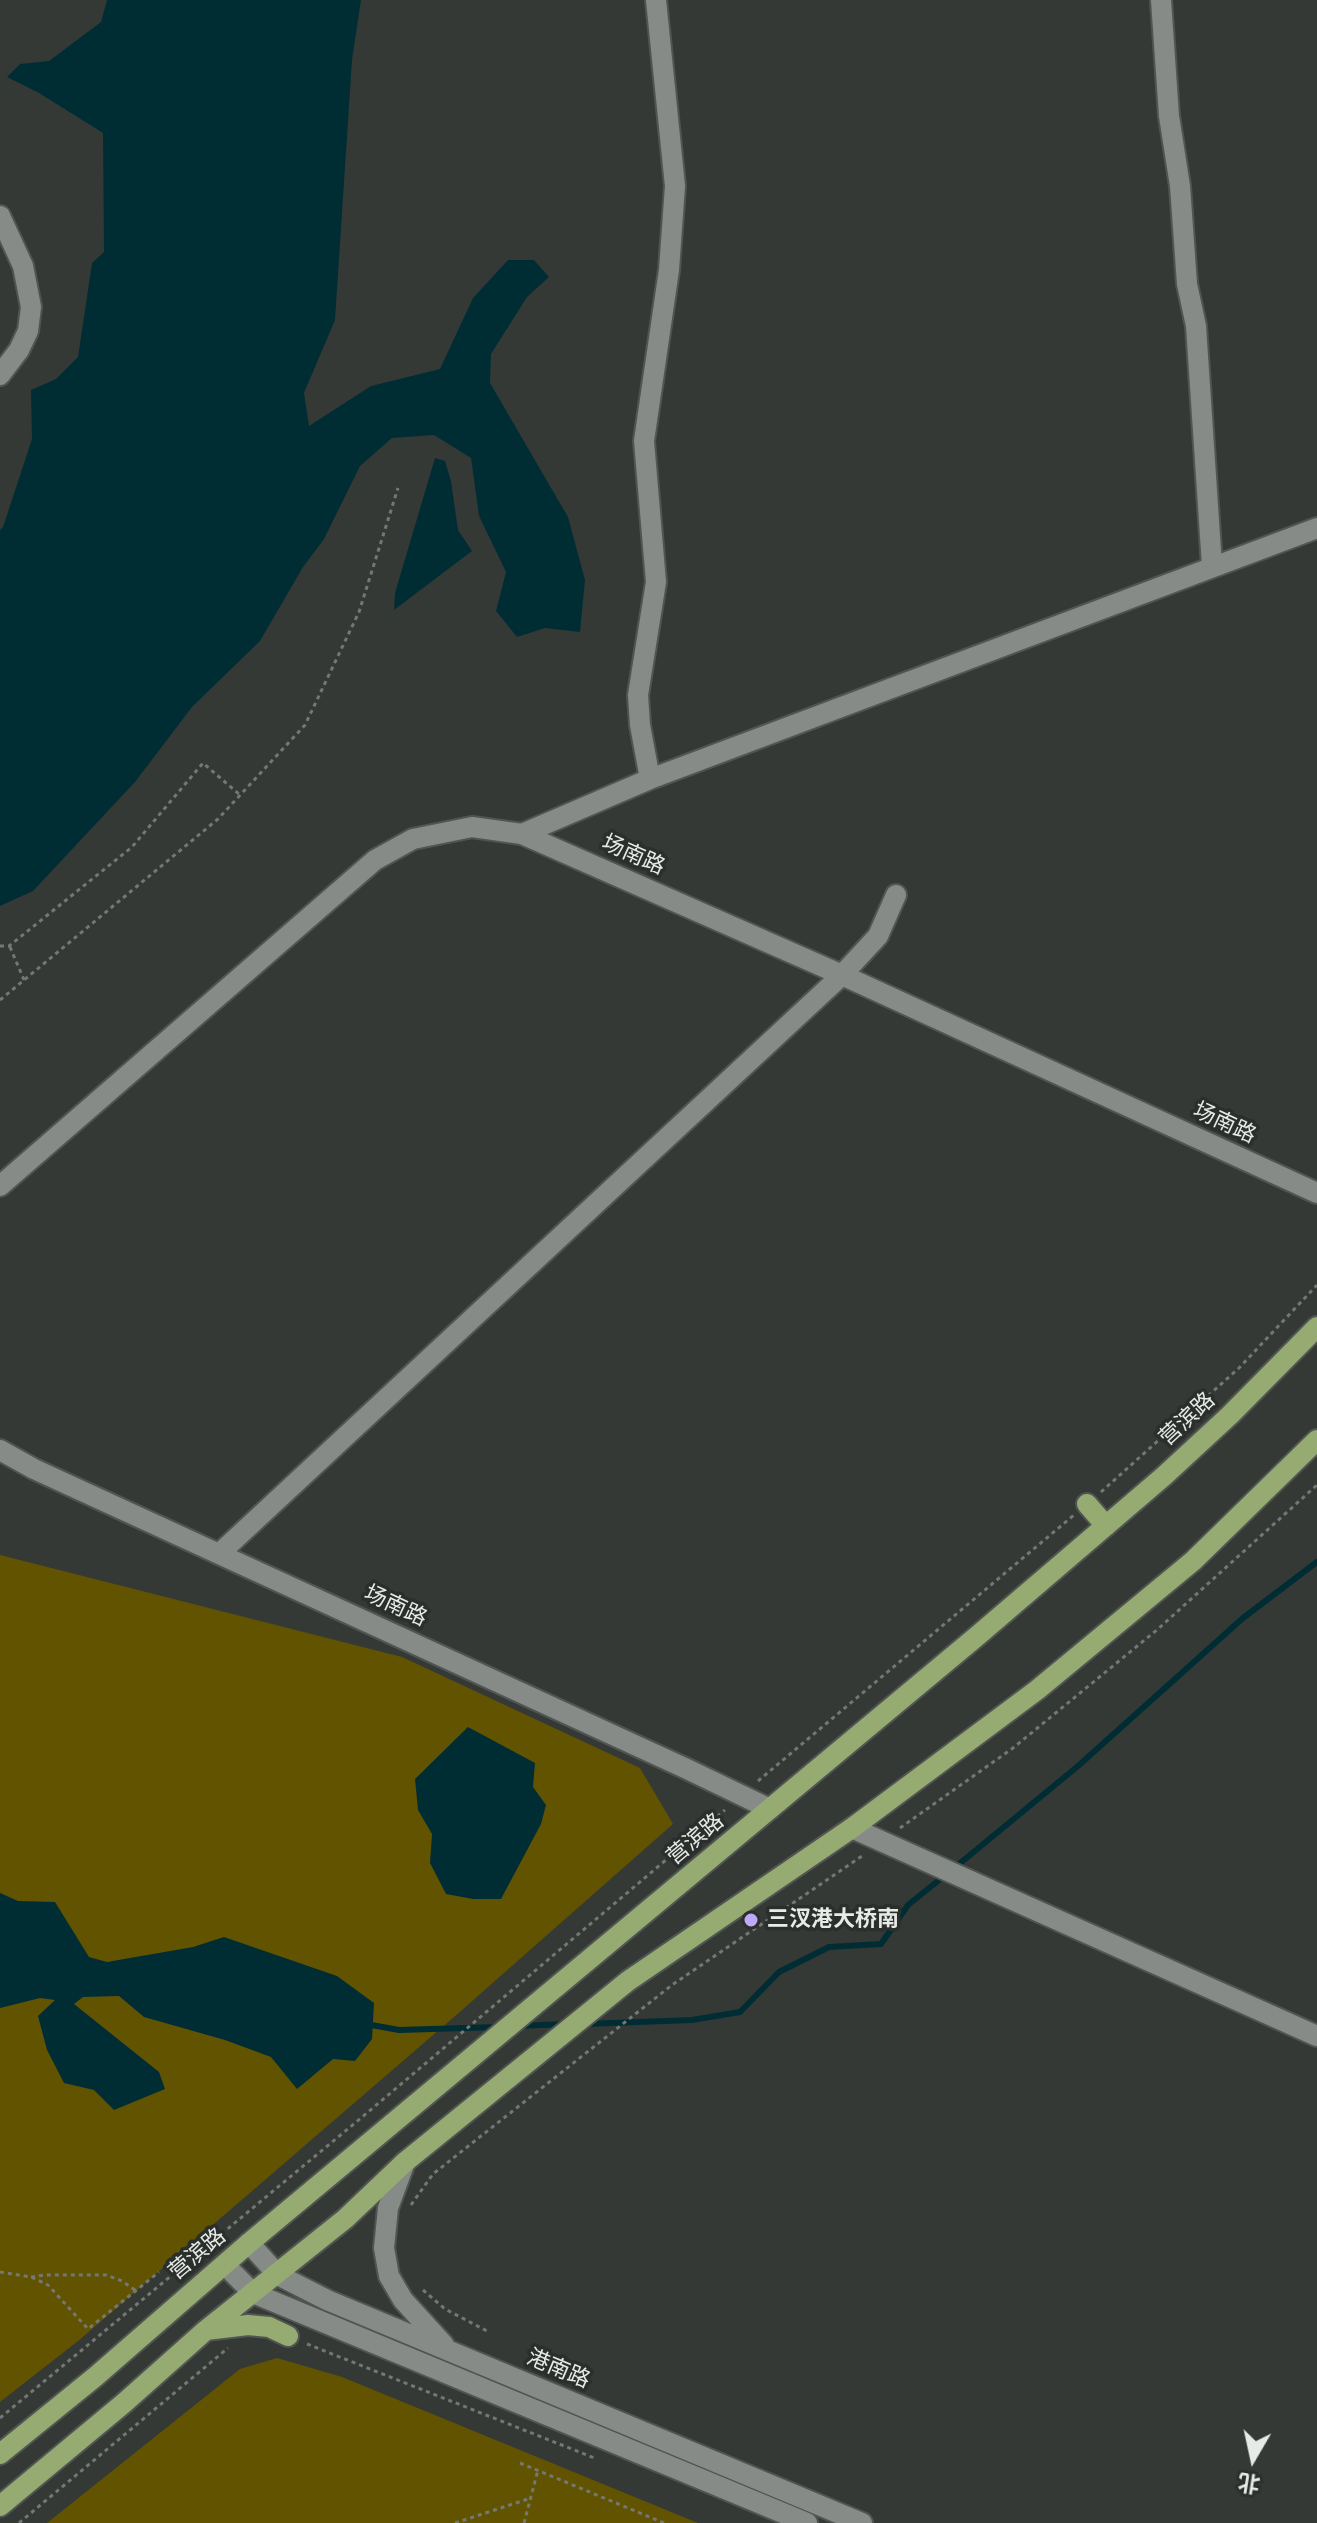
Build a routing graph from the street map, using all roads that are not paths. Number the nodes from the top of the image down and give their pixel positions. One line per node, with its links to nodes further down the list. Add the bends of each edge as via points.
1 (656, 0): 7 (street, via 675,186 669,270 644,441 656,582 638,695)
2 (1161, 0): 6 (street, via 1187,284 1196,326)
3 (0, 216): 4 (street, via 23,266 31,307 28,331)
4 (0, 375)
5 (1317, 528): 6 (street)
6 (1212, 566): 7 (street)
7 (650, 779): 8 (street)
8 (522, 834): 10 (street, 场南路); 11 (street, 场南路, via 472,827 413,839 375,860)
9 (896, 895): 10 (street, via 878,936)
10 (842, 975): 12 (street, 场南路); 18 (street)
11 (0, 1186)
12 (1317, 1193)
13 (1317, 1327): 17 (main road, 营滨路, via 1230,1415)
14 (1317, 1440): 20 (main road, via 1193,1561 1037,1690)
15 (0, 1450): 18 (street, 场南路)
16 (1087, 1504): 17 (main road)
17 (1106, 1526): 19 (main road, 营滨路)
18 (220, 1553): 19 (street, 场南路)
19 (770, 1809): 23 (main road, 营滨路)
20 (852, 1828): 21 (street); 22 (main road, via 628,1981)
21 (1317, 2036)
22 (405, 2162): 25 (main road); 29 (street, via 388,2208 384,2248 389,2276 403,2300)
23 (249, 2243): 24 (main road, 营滨路); 25 (street, 港南路)
24 (225, 2265): 26 (street, 港南路); 30 (main road, 营滨路)
25 (278, 2275): 26 (main road); 29 (street, 港南路)
26 (253, 2293): 27 (main road); 32 (street, 港南路)
27 (206, 2330): 28 (main road, via 248,2325); 31 (main road)
28 (288, 2336)
29 (450, 2351): 33 (street, 港南路)
30 (0, 2454)
31 (0, 2506)
32 (807, 2523)
33 (862, 2523)

